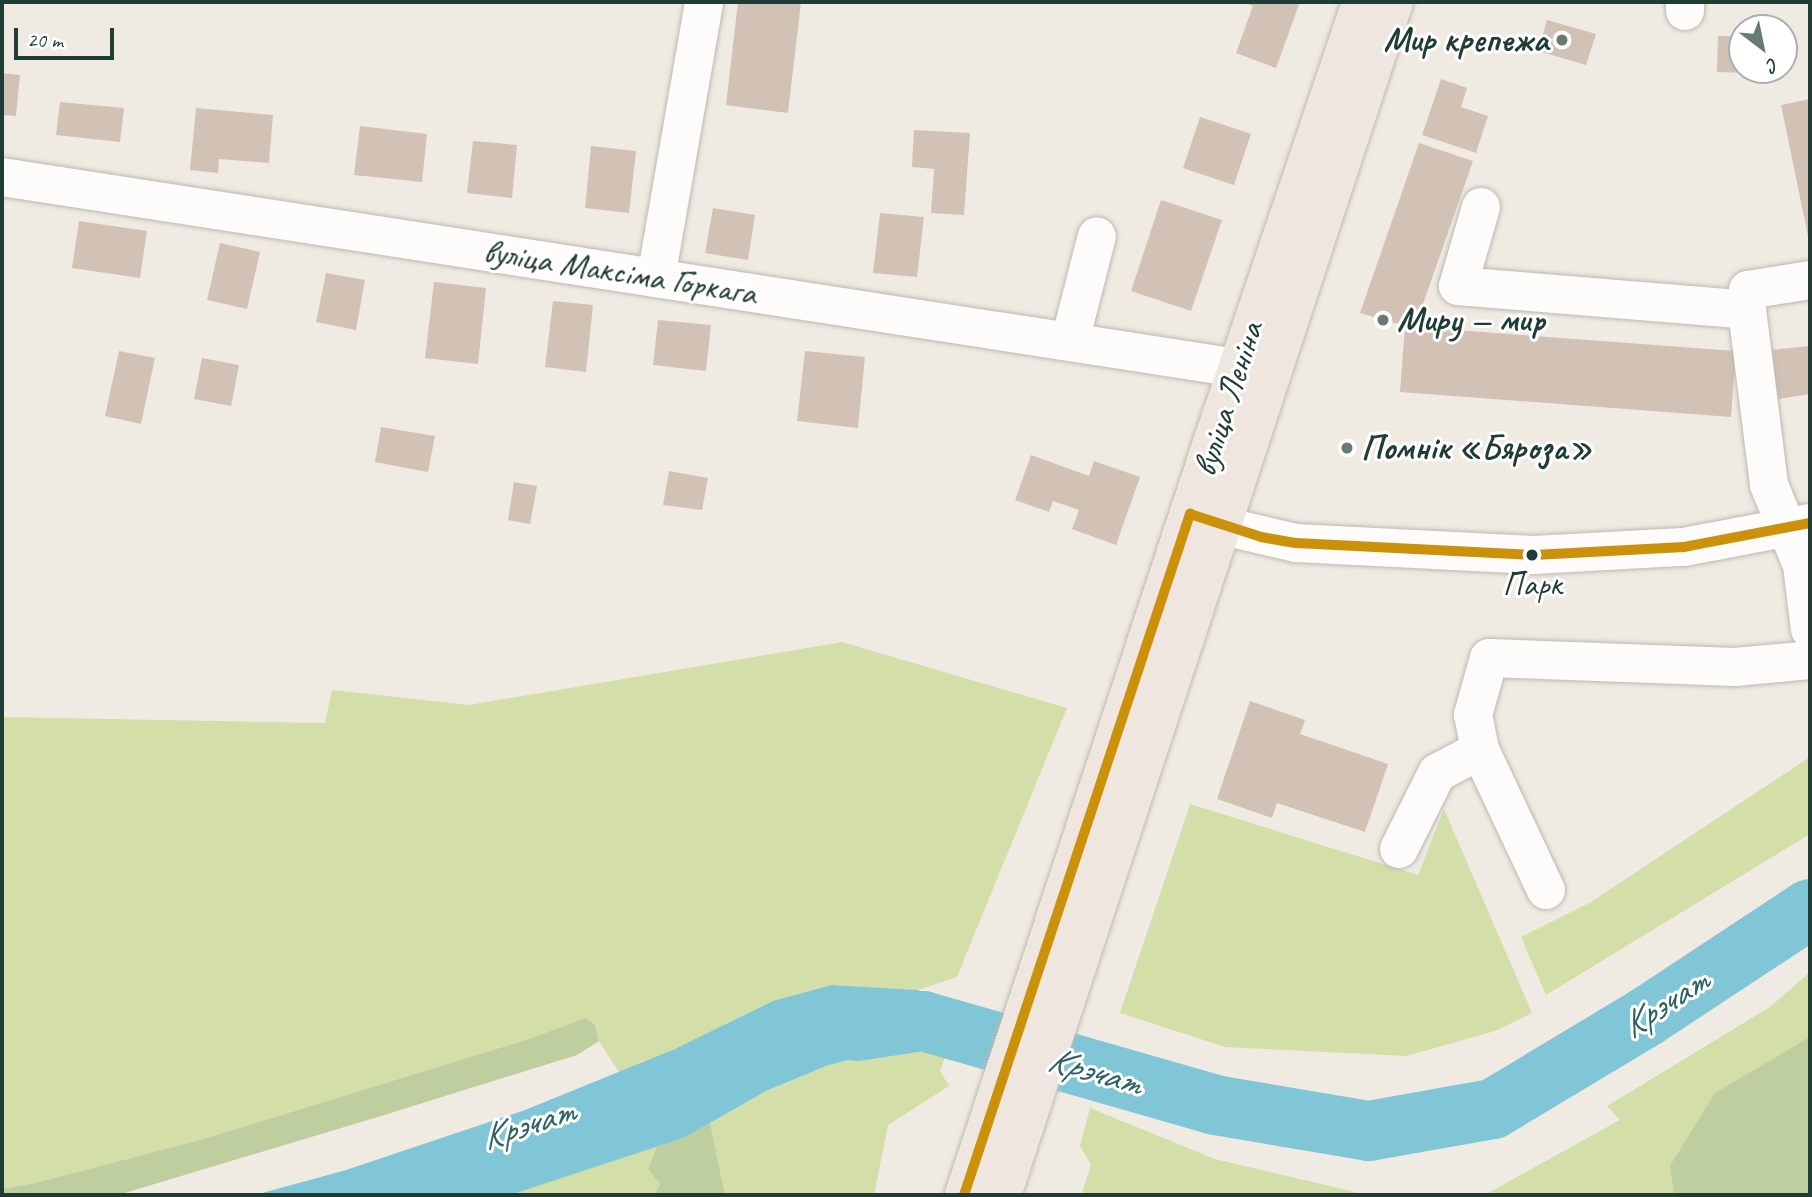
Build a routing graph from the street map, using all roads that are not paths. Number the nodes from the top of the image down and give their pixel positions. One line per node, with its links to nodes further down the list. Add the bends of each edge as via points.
1 (704, 2): 7 (street)
2 (1361, 2): 11 (main road, вуліца Леніна)
3 (1394, 2): 11 (main road, вуліца Леніна)
4 (2, 177): 7 (street, вуліца Максіма Горкага)
5 (1480, 207): 9 (street, via 1458,286)
6 (1097, 236): 10 (street)
7 (656, 278): 10 (street, вуліца Максіма Горкага)
8 (1810, 280): 9 (street, via 1748,290)
9 (1747, 310): 13 (street, via 1769,485)
10 (1070, 341): 11 (street, вуліца Максіма Горкага)
11 (1254, 374): 12 (main road, вуліца Леніна)
12 (1207, 520): 13 (street, via 1296,542 1534,555 1684,547); 19 (main road, вуліца Леніна)
13 (1798, 525): 14 (street)
14 (1810, 630)
15 (1810, 660): 16 (street, via 1735,667 1489,658 1473,715)
16 (1480, 750): 17 (street, via 1437,773); 18 (street)
17 (1399, 849)
18 (1546, 890)
19 (1011, 1113): 20 (main road, вуліца Леніна); 21 (main road, вуліца Леніна)
20 (964, 1195)
21 (1002, 1195)

